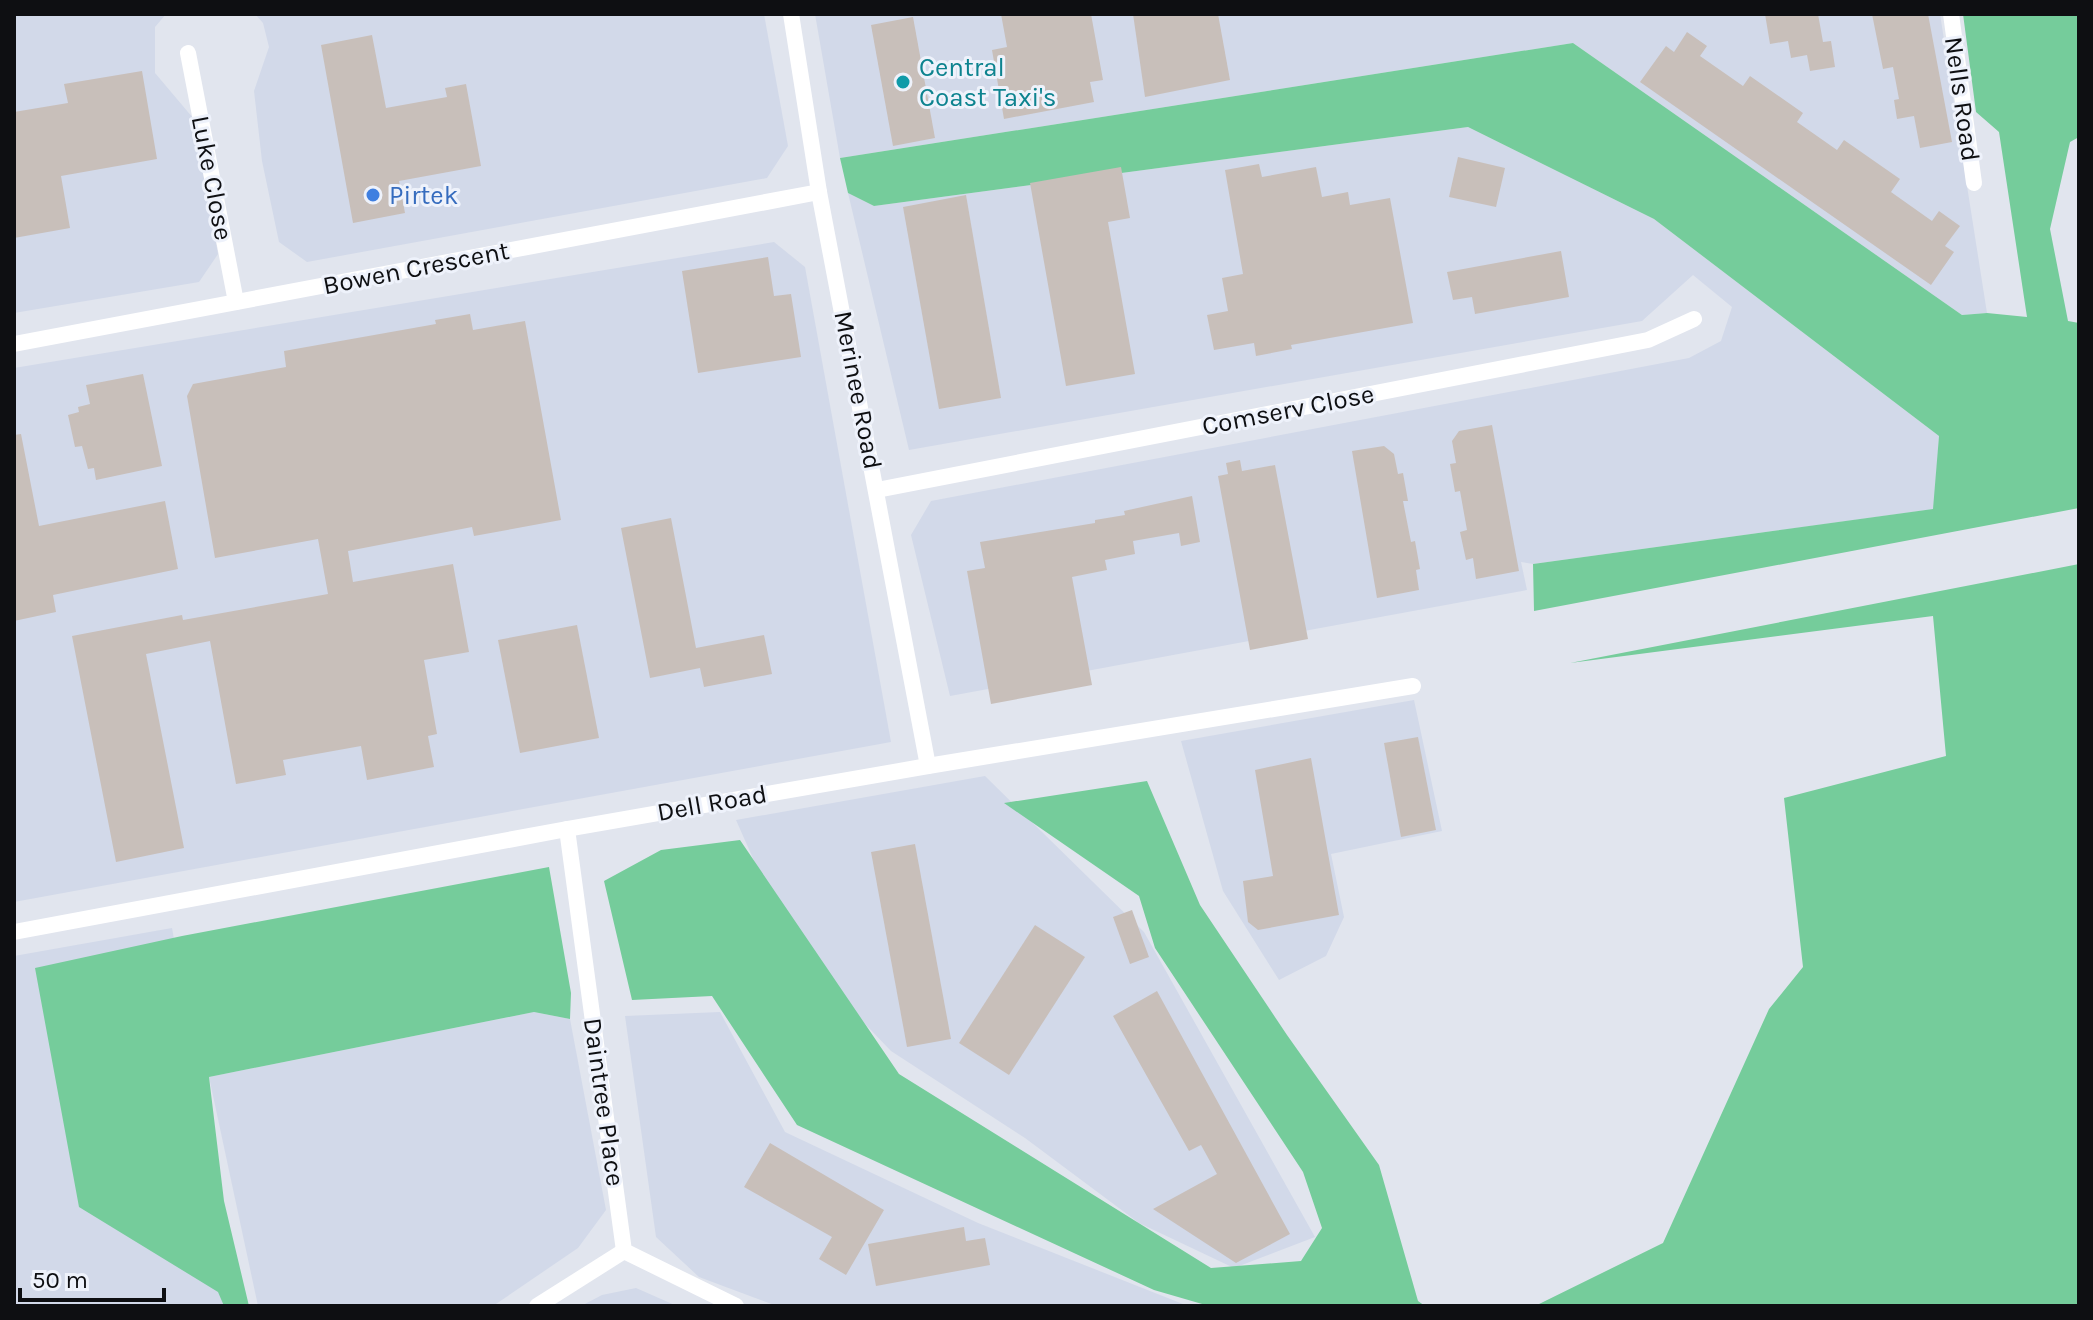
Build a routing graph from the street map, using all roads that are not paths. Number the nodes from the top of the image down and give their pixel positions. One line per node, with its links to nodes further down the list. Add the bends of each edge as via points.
1 (791, 14): 5 (street, Merinee Road)
2 (1951, 14): 4 (street, Nells Road)
3 (188, 53): 6 (street, Luke Close)
4 (1974, 183)
5 (819, 192): 6 (street, Bowen Crescent); 9 (street, Merinee Road)
6 (236, 302): 8 (street, Bowen Crescent)
7 (1694, 319): 9 (street, Comserv Close, via 1648,340)
8 (14, 344)
9 (877, 490): 11 (street, Merinee Road)
10 (1413, 686): 11 (street, Dell Road)
11 (928, 766): 12 (street, Dell Road)
12 (567, 829): 13 (street, Dell Road); 14 (street, Daintree Place)
13 (14, 932)
14 (624, 1251): 15 (street); 16 (street)
15 (537, 1306)
16 (736, 1306)

